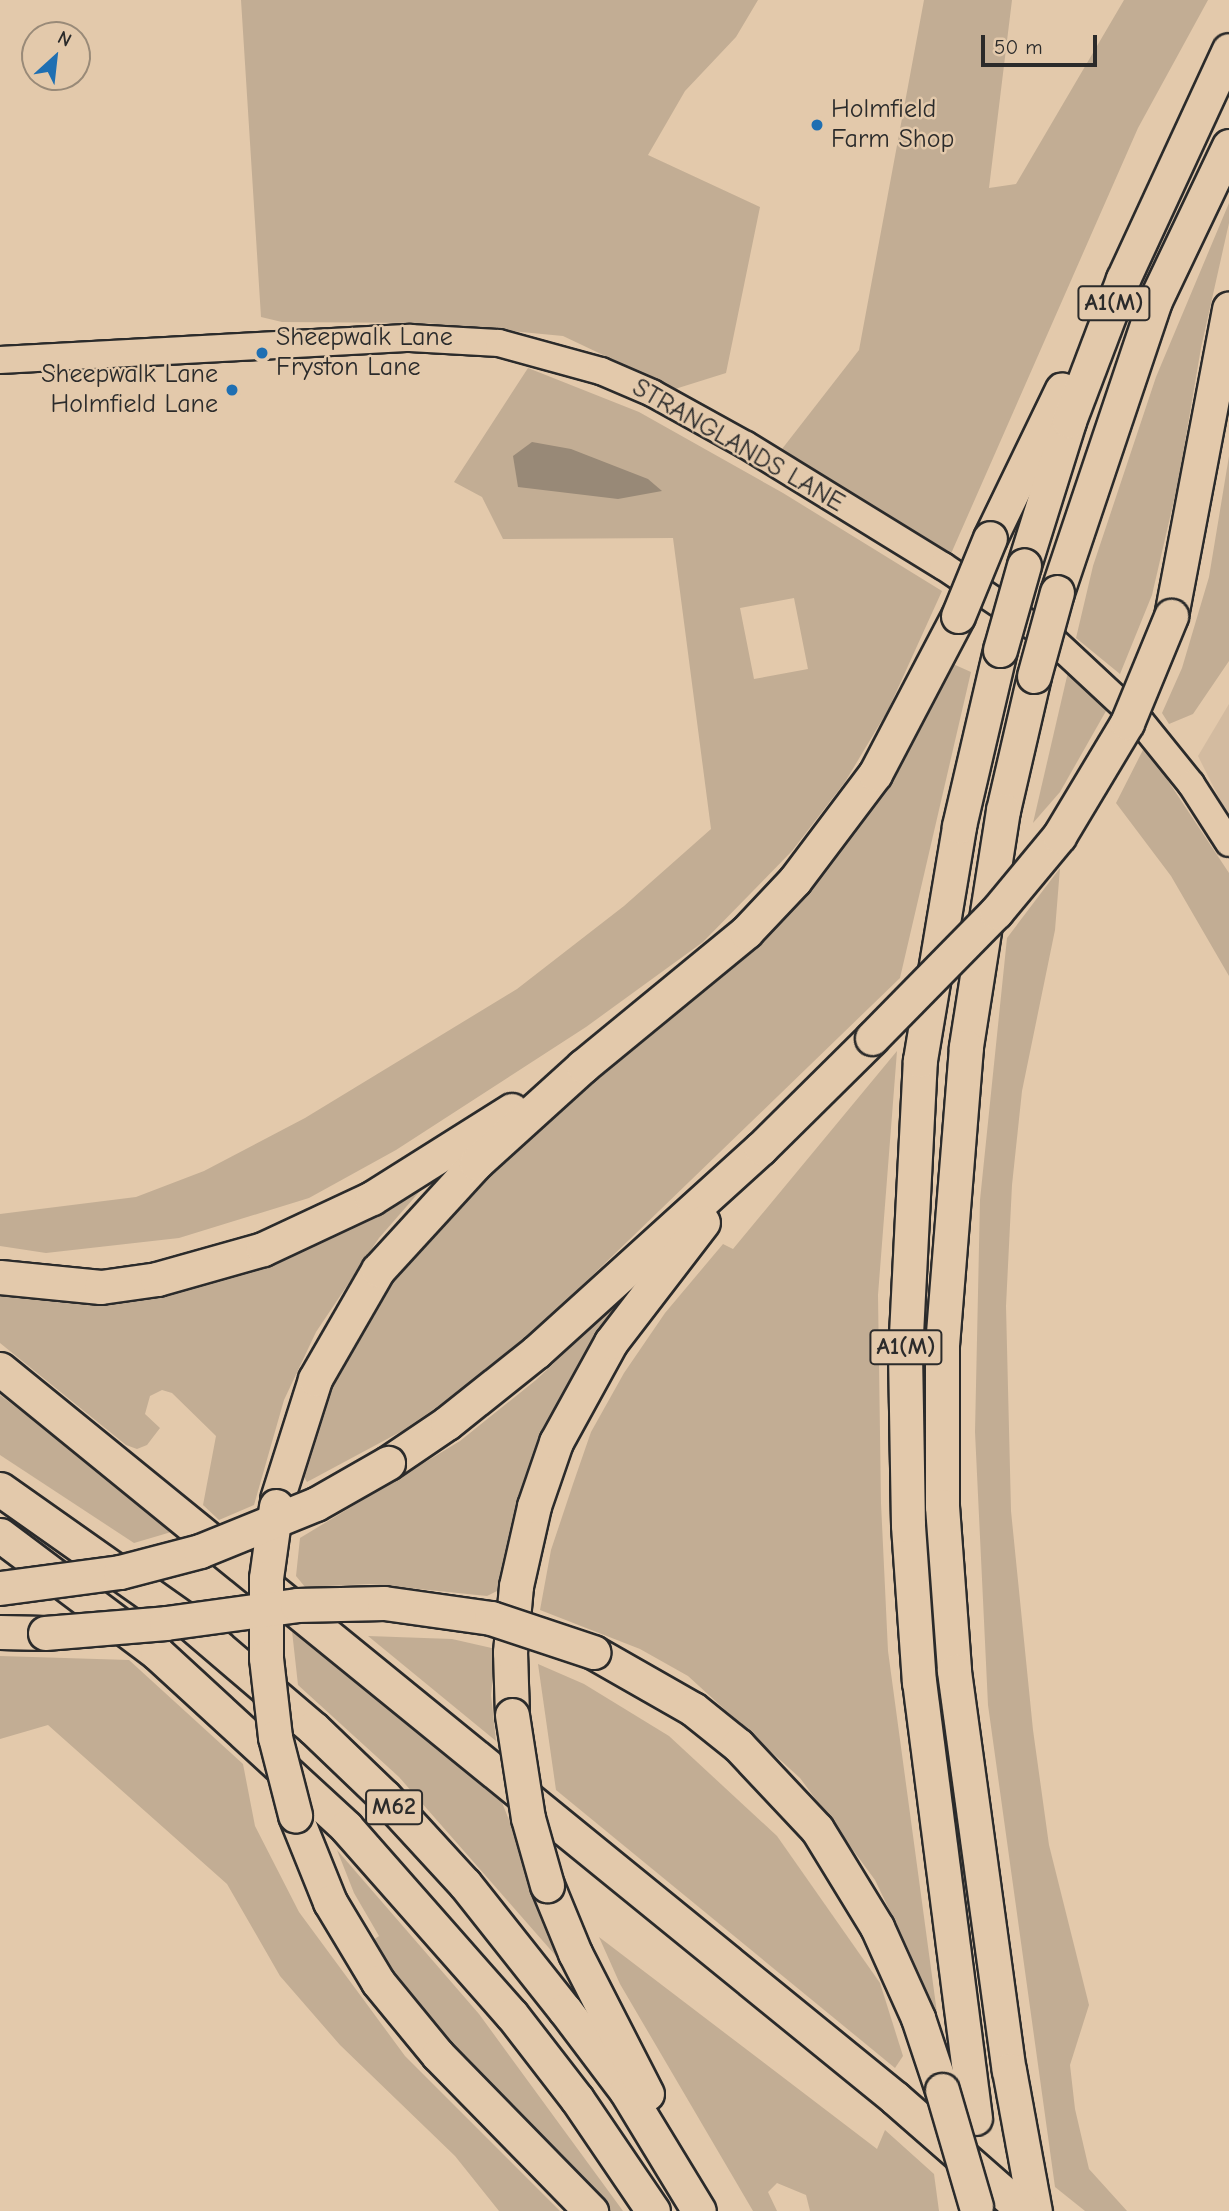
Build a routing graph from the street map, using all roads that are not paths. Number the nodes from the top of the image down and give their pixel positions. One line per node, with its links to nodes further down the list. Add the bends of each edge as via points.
1 (1229, 50): 3 (highway, A1(M))
2 (1229, 146): 21 (highway, A1(M), bridge, via 1154,303 1057,592 1003,810 966,1047 942,1344 942,1506 954,1671)
3 (1123, 279): 7 (highway, bridge, via 1056,400 958,616 875,774 795,880 746,932); 15 (highway, A1(M), bridge, via 1069,421 1000,650 959,825 920,1060 905,1354 908,1525 919,1683 975,2119)
4 (1229, 308): 8 (highway, bridge, via 1171,616 1127,723 1059,836 996,912)
5 (0, 360): 6 (main road, STRANGLANDS LANE, via 366,339 451,339 548,354 652,393 943,566 1053,640 1141,722 1191,784)
6 (1229, 843)
7 (583, 1066): 9 (highway, via 372,1198 263,1249 157,1279 101,1287); 16 (highway, bridge, via 476,1163 378,1270 315,1379 277,1499 266,1578 266,1658 275,1738 295,1815 330,1902 378,1982 438,2055)
8 (761, 1148): 13 (highway, bridge, via 536,1352 388,1463 303,1510 200,1551 120,1572); 19 (highway, bridge, via 611,1342 556,1442 534,1506 516,1586 510,1651 512,1715 528,1818 547,1885 576,1954)
9 (0, 1277)
10 (0, 1369): 20 (highway, via 884,2090)
11 (0, 1489): 18 (highway, M62, via 190,1623 384,1796 465,1884 565,2010 626,2091)
12 (0, 1535): 17 (highway, M62, via 158,1653 346,1827 519,2024 577,2098)
13 (0, 1588)
14 (0, 1632): 15 (highway, bridge, via 166,1623 298,1605 384,1603 491,1618 593,1652 644,1678 711,1724 780,1785 817,1829 877,1927 918,2018)
15 (981, 2209)
16 (592, 2211)
17 (653, 2211)
18 (699, 2211)
19 (706, 2211)
20 (1024, 2211)
21 (1035, 2211)

